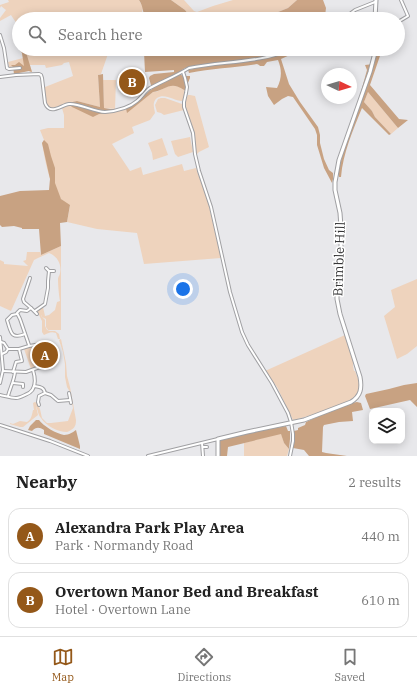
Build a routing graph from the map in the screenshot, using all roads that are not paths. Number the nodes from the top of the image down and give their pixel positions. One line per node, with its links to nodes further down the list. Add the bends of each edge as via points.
1 (401, 0): 5 (street, via 409,15)
2 (376, 1): 3 (street); 4 (main road)
3 (352, 12)
4 (375, 12)
5 (405, 18)
6 (0, 34): 9 (street, via 7,68)
7 (272, 56): 10 (street, via 190,68)
8 (374, 56): 39 (main road, Brimble Hill, via 339,160 335,182 341,227 337,299 360,377 361,391 357,398 347,403)
9 (20, 68)
10 (183, 72): 11 (street, via 150,88 133,104 119,110 103,112 72,104 49,108 46,105 42,78 39,74); 39 (street, via 187,87 184,107 193,133 199,171 211,206 239,324 248,345 275,386)
11 (0, 77)
12 (46, 268): 13 (street)
13 (49, 271): 14 (street); 16 (street, via 45,304 36,312)
14 (54, 272)
15 (30, 278): 16 (street, via 23,299)
16 (31, 308): 17 (street, via 27,311 20,310)
17 (17, 314): 18 (street); 18 (street, via 6,320 14,336)
18 (25, 334): 21 (street)
19 (0, 337): 20 (street)
20 (1, 341): 22 (street); 24 (street)
21 (29, 346): 23 (street); 25 (street, via 48,343 54,362)
22 (8, 349): 23 (street); 24 (street)
23 (19, 349): 27 (street, via 22,361 16,362)
24 (1, 356): 26 (street)
25 (33, 370): 27 (street); 30 (street)
26 (3, 371): 27 (street); 28 (street)
27 (14, 372): 29 (street)
28 (0, 383)
29 (13, 383): 31 (street, via 23,384); 35 (street)
30 (34, 386): 32 (street, via 43,388); 35 (street, via 29,394 16,398)
31 (22, 387)
32 (45, 393): 36 (street, via 58,401); 38 (street, via 39,396)
33 (69, 393): 36 (street)
34 (0, 394): 35 (street)
35 (8, 396)
36 (70, 400): 37 (street)
37 (71, 403)
38 (39, 406)
39 (291, 422): 41 (main road, Brimble Hill); 49 (street, via 293,438)
40 (0, 425): 45 (street)
41 (218, 439): 42 (street); 48 (main road)
42 (202, 443): 43 (street); 46 (street)
43 (203, 447): 44 (street); 47 (street)
44 (208, 447)
45 (88, 456)
46 (148, 456)
47 (202, 456)
48 (218, 456)
49 (290, 456)

